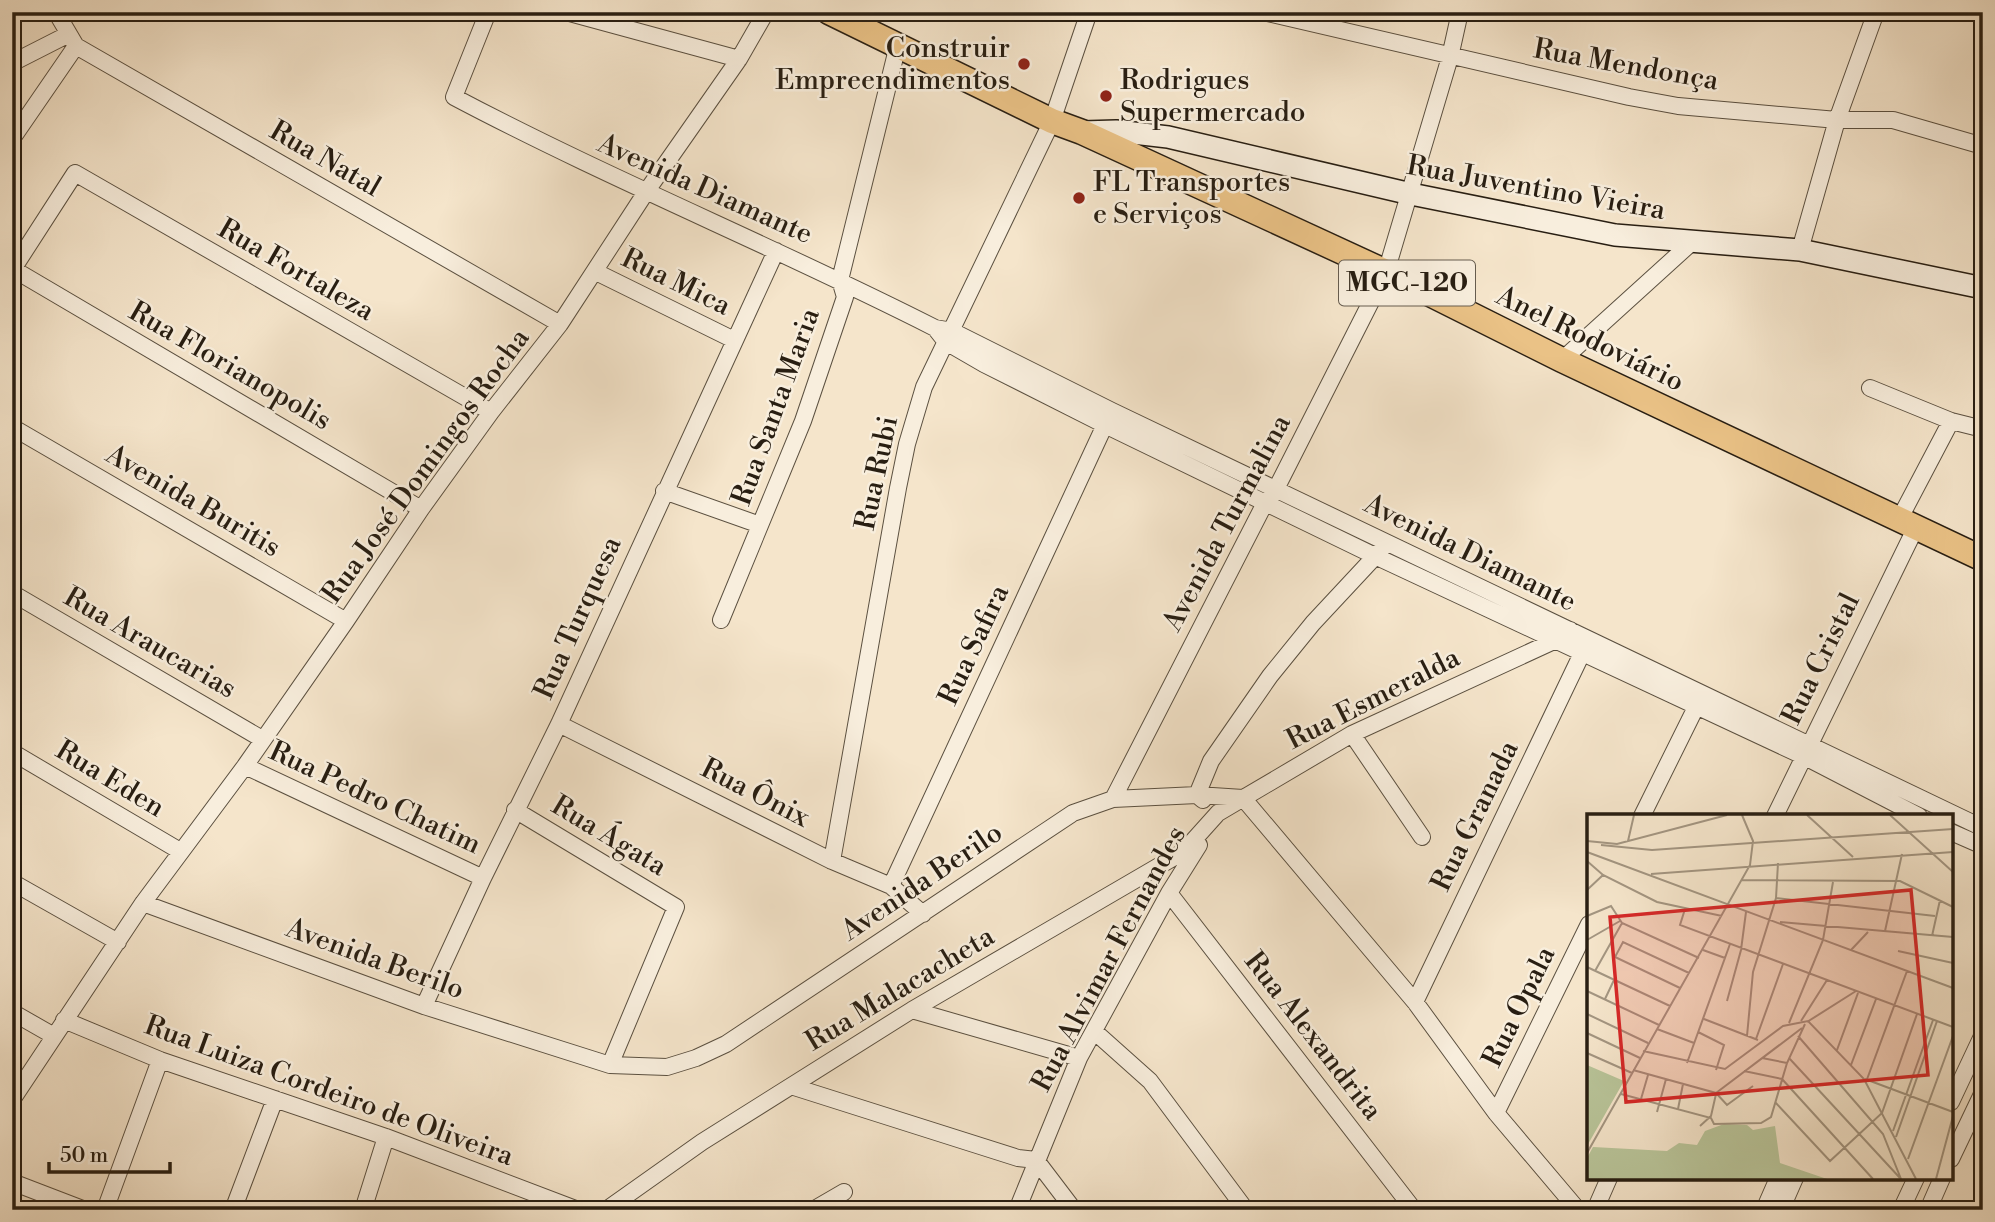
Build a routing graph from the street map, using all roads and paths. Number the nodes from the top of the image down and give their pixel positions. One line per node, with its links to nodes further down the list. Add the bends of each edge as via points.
1 (56, 12): 10 (street)
2 (488, 12): 20 (street, Avenida Diamante, via 454,97)
3 (566, 12): 13 (street)
4 (766, 12): 13 (street, Rua José Domingos Rocha)
5 (829, 12): 11 (main road, Anel Rodoviário / MGC-120)
6 (1089, 12): 16 (street, Rua Rubi)
7 (1263, 12): 12 (street, Rua Mendonça)
8 (1460, 12): 12 (street, Avenida Turmalina)
9 (1876, 12): 15 (street)
10 (71, 41): 14 (street); 18 (street); 30 (street, Rua Natal)
11 (898, 45): 16 (main road, Anel Rodoviário / MGC-120); 28 (street, Rua Santa Maria)
12 (1450, 57): 15 (street, Rua Mendonça, via 1678,106); 21 (street, Avenida Turmalina)
13 (739, 59): 20 (street, Rua José Domingos Rocha)
14 (12, 64)
15 (1837, 120): 19 (street, Rua Mendonça, via 1893,120); 23 (street)
16 (1052, 121): 17 (main road, Anel Rodoviário / MGC-120); 31 (street, Rua Rubi)
17 (1082, 132): 21 (street, Rua Juventino Vieira, via 1168,137); 27 (main road, Anel Rodoviário / MGC-120)
18 (12, 139)
19 (1983, 146)
20 (646, 192): 24 (street, Avenida Diamante); 26 (street, Rua José Domingos Rocha)
21 (1411, 194): 22 (street, Rua Juventino Vieira, via 1615,235); 27 (street, Avenida Turmalina)
22 (1691, 243): 23 (street, Rua Juventino Vieira); 33 (street)
23 (1800, 250): 29 (street, Rua Juventino Vieira)
24 (776, 251): 28 (street, Avenida Diamante); 32 (street, Rua Turquesa)
25 (12, 269): 35 (street, Rua Fortaleza, via 75,173); 43 (street, Rua Florianopolis)
26 (596, 272): 30 (street, Rua José Domingos Rocha); 32 (street, Rua Mica)
27 (1386, 272): 33 (main road, Anel Rodoviário / MGC-120); 40 (street, Avenida Turmalina)
28 (840, 280): 31 (street, Avenida Diamante); 45 (street, Rua Santa Maria, via 845,297 803,421)
29 (1983, 288)
30 (560, 324): 35 (street, Rua José Domingos Rocha)
31 (944, 333): 36 (street, Avenida Diamante, via 984,365); 77 (street, Rua Rubi, via 907,444)
32 (734, 340): 41 (street, Rua Turquesa)
33 (1562, 360): 44 (main road, Anel Rodoviário / MGC-120)
34 (1870, 388): 37 (street)
35 (491, 412): 43 (street, Rua José Domingos Rocha)
36 (1108, 418): 40 (street, Avenida Diamante); 42 (street, Avenida Diamante); 80 (street, Rua Safira)
37 (1951, 421): 39 (street); 44 (street, Rua Cristal)
38 (12, 427): 51 (street, Avenida Buritis)
39 (1983, 429)
40 (1276, 489): 42 (street, Avenida Turmalina); 46 (street, Avenida Diamante)
41 (664, 491): 45 (street); 56 (street, Rua Turquesa)
42 (1265, 503): 47 (street, Avenida Diamante); 64 (street, Avenida Turmalina)
43 (421, 509): 51 (street, Rua José Domingos Rocha)
44 (1908, 523): 48 (main road, Anel Rodoviário / MGC-120); 59 (street, Rua Cristal)
45 (760, 525): 50 (street, Rua Santa Maria)
46 (1387, 542): 47 (street); 52 (street, Avenida Diamante)
47 (1377, 558): 53 (street, Avenida Diamante); 62 (street, via 1313,622 1270,676 1211,761)
48 (1983, 559)
49 (12, 593): 58 (street, Rua Araucarias)
50 (721, 620)
51 (346, 621): 58 (street, Rua José Domingos Rocha)
52 (1570, 630): 53 (street, Rua Esmeralda); 54 (street, Avenida Diamante)
53 (1556, 640): 54 (street, Avenida Diamante); 57 (street, Rua Esmeralda)
54 (1586, 646): 55 (street, Avenida Diamante); 86 (street, Rua Granada)
55 (1699, 702): 59 (street, Avenida Diamante); 67 (street)
56 (559, 724): 65 (street, Rua Turquesa); 77 (street, Rua Ônix)
57 (1352, 734): 63 (street, Rua Esmeralda); 74 (street)
58 (262, 739): 61 (street, Rua José Domingos Rocha)
59 (1806, 750): 68 (street, Rua Cristal); 69 (street, Avenida Diamante); 70 (street, Avenida Diamante)
60 (12, 752): 76 (street, Rua Eden)
61 (245, 766): 76 (street, Rua José Domingos Rocha); 78 (street, Rua Pedro Chatim)
62 (1197, 795): 63 (street, Avenida Berilo); 64 (street, Avenida Berilo); 66 (street)
63 (1243, 798): 66 (street, Rua Esmeralda); 86 (street)
64 (1112, 799): 83 (street, Avenida Berilo, via 1073,813)
65 (515, 810): 78 (street, Rua Turquesa); 96 (street, Rua Ágata, via 676,907)
66 (1218, 813): 81 (street, Rua Alvimar Fernandes); 88 (street, Rua Malacacheta, via 1183,852)
67 (1643, 814)
68 (1776, 814)
69 (1916, 814)
70 (1931, 814)
71 (1953, 824): 73 (street, Avenida Diamante)
72 (1953, 826): 75 (street, Avenida Diamante)
73 (1983, 828)
74 (1422, 837)
75 (1983, 846)
76 (180, 851): 82 (street, Rua José Domingos Rocha)
77 (832, 861): 80 (street, Rua Ônix)
78 (482, 878): 87 (street, Rua Turquesa)
79 (12, 882): 85 (street)
80 (891, 887): 83 (street, Rua Ônix)
81 (1169, 893): 91 (street, Rua Alvimar Fernandes); 124 (street, Rua Alexandrita)
82 (143, 903): 85 (street, Rua José Domingos Rocha); 87 (street, Avenida Berilo)
83 (923, 914): 96 (street, Avenida Berilo, via 726,1044 667,1067)
84 (1587, 928): 102 (street, Rua Opala)
85 (117, 942): 90 (street, Rua José Domingos Rocha)
86 (1415, 1002): 102 (street)
87 (424, 1006): 96 (street, Avenida Berilo)
88 (912, 1010): 94 (street); 97 (street, Rua Malacacheta)
89 (12, 1013): 93 (street)
90 (64, 1020): 93 (street, Rua José Domingos Rocha); 95 (street, Rua Luiza Cordeiro de Oliveira)
91 (1094, 1031): 94 (street, Rua Alvimar Fernandes); 123 (street, via 1150,1081)
92 (1983, 1034): 99 (street)
93 (54, 1036): 101 (street, Rua José Domingos Rocha)
94 (1079, 1058): 105 (street, Rua Alvimar Fernandes)
95 (160, 1060): 100 (street, Rua Luiza Cordeiro de Oliveira); 115 (street)
96 (610, 1065)
97 (791, 1086): 105 (street); 119 (street, Rua Malacacheta)
98 (1983, 1092): 104 (street)
99 (1953, 1098)
100 (275, 1099): 103 (street, Rua Luiza Cordeiro de Oliveira); 116 (street)
101 (12, 1100)
102 (1496, 1113): 113 (street)
103 (386, 1138): 117 (street); 118 (street, Rua Luiza Cordeiro de Oliveira)
104 (1953, 1155)
105 (1036, 1160): 121 (street, Rua Alvimar Fernandes); 122 (street)
106 (1608, 1180): 125 (street)
107 (1777, 1180): 126 (street)
108 (1794, 1180): 127 (street)
109 (1915, 1180): 128 (street)
110 (1941, 1180): 129 (street)
111 (12, 1182): 114 (street)
112 (844, 1192): 120 (street)
113 (1578, 1209)
114 (85, 1210)
115 (105, 1210)
116 (233, 1210)
117 (363, 1210)
118 (578, 1210)
119 (606, 1210)
120 (813, 1210)
121 (1017, 1210)
122 (1074, 1210)
123 (1246, 1210)
124 (1415, 1210)
125 (1595, 1210)
126 (1764, 1210)
127 (1781, 1210)
128 (1901, 1210)
129 (1928, 1210)

